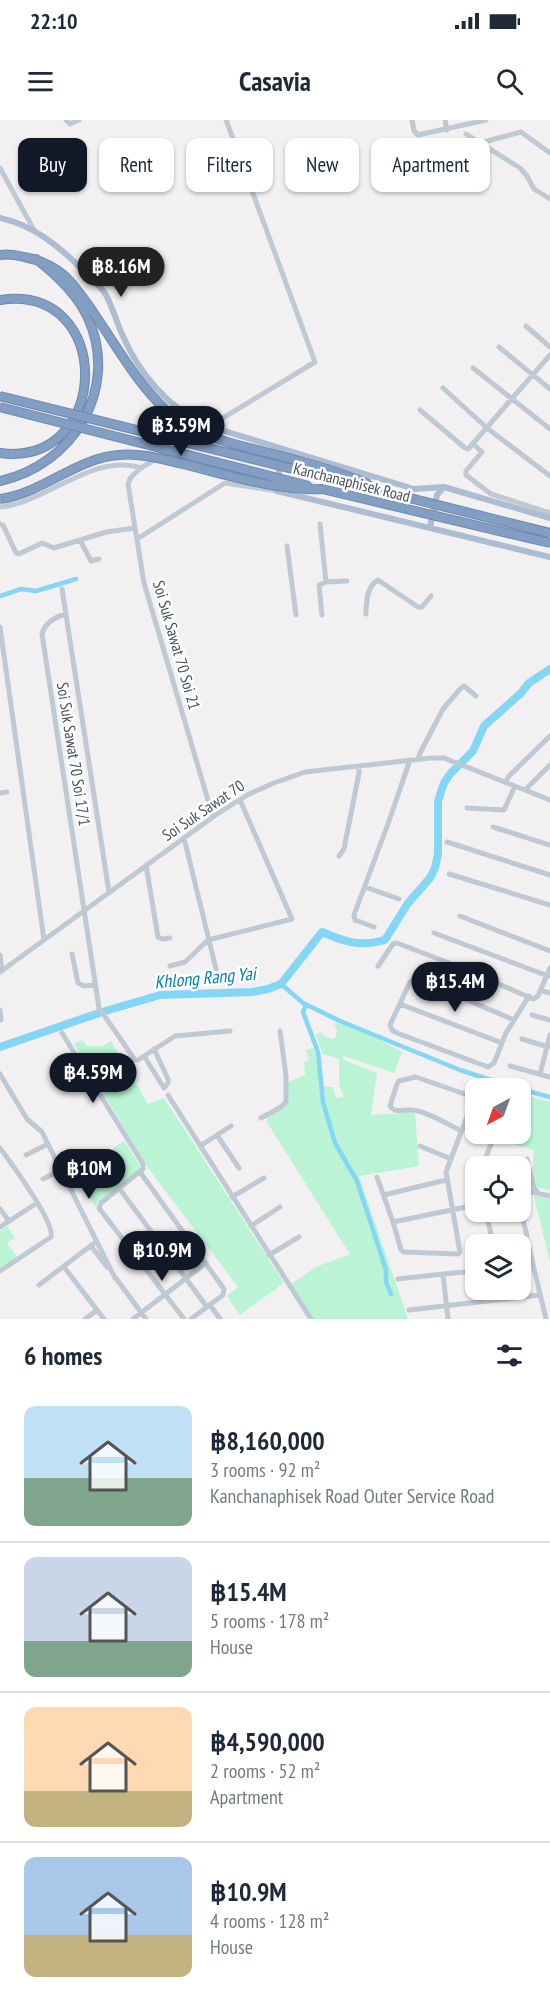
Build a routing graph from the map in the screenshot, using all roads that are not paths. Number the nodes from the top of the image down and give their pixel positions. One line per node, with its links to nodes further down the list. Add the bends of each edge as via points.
1 (66, 120): 2 (street, via 70,124)
2 (79, 120)
3 (226, 120): 32 (street, via 315,362)
4 (412, 120): 7 (street, via 418,135)
5 (445, 120): 7 (street)
6 (482, 121): 7 (street)
7 (447, 130)
8 (466, 134): 9 (street)
9 (472, 138)
10 (490, 140): 12 (street, via 521,132)
11 (490, 149): 14 (street, via 520,168 534,189)
12 (550, 153)
13 (0, 168): 16 (street)
14 (550, 199)
15 (0, 218): 16 (main road)
16 (34, 230): 32 (main road, via 98,283 132,355 149,380 182,412)
17 (0, 255): 18 (highway)
18 (36, 259): 40 (highway, via 63,282 88,318 95,339 96,384 84,421 66,445 37,468); 46 (highway, bridge, via 51,264 70,279 154,398 186,425 218,439)
19 (0, 300): 37 (highway, via 12,298 45,306 69,324 84,353 85,387 74,418 63,433 34,450)
20 (526, 326): 21 (street)
21 (550, 346)
22 (499, 347): 25 (street)
23 (550, 355): 25 (street)
24 (473, 368): 29 (street)
25 (532, 375): 27 (street); 29 (street)
26 (442, 388): 33 (street)
27 (550, 389)
28 (0, 396): 46 (highway, Kanchanaphisek Road, bridge)
29 (512, 399): 33 (street); 34 (street)
30 (0, 407): 42 (highway, Kanchanaphisek Road, bridge)
31 (420, 410): 35 (street, via 466,449)
32 (208, 426): 36 (main road); 38 (street)
33 (487, 428): 35 (street); 39 (street)
34 (550, 429)
35 (473, 444): 44 (street, via 482,452 465,473)
36 (281, 447): 41 (main road, via 414,489); 43 (main road)
37 (0, 453)
38 (141, 468): 47 (street, via 123,464 100,468 30,500); 54 (street, Soi Suk Sawat 70 Soi 21, via 128,485)
39 (550, 476)
40 (0, 481)
41 (444, 487): 44 (main road); 53 (main road, via 436,495)
42 (322, 489): 45 (highway, bridge, via 287,487 133,454 93,460 43,486); 58 (highway, Kanchanaphisek Road, bridge)
43 (277, 491): 53 (main road); 56 (street, via 225,483)
44 (490, 497): 48 (main road)
45 (0, 499)
46 (414, 499): 55 (highway, Kanchanaphisek Road, bridge)
47 (0, 507)
48 (535, 512): 49 (street); 50 (main road)
49 (550, 513)
50 (550, 518)
51 (0, 524): 57 (street, via 19,554 42,543 54,548)
52 (320, 524): 63 (street)
53 (430, 526): 60 (main road)
54 (135, 528): 56 (street, Soi Suk Sawat 70 Soi 21); 57 (street)
55 (550, 533)
56 (137, 539): 85 (street, Soi Suk Sawat 70 Soi 21, via 144,583)
57 (80, 540): 61 (street, via 91,561)
58 (550, 543)
59 (287, 546): 68 (street)
60 (550, 557)
61 (99, 560)
62 (346, 581): 63 (street)
63 (326, 582): 69 (street, via 319,588)
64 (62, 589): 66 (street)
65 (431, 596): 67 (street, via 418,607 374,581)
66 (66, 614): 95 (street); 98 (street, Soi Suk Sawat 70 Soi 17/1, via 52,620 42,634)
67 (366, 614)
68 (296, 615)
69 (322, 615)
70 (0, 627): 71 (street)
71 (8, 676): 72 (street); 103 (street)
72 (0, 677)
73 (476, 696): 75 (street, via 468,687 461,688 443,709)
74 (550, 736): 79 (street)
75 (418, 759): 76 (street, Soi Suk Sawat 70); 79 (street, Soi Suk Sawat 70, via 444,758)
76 (410, 760): 78 (street, Soi Suk Sawat 70); 94 (street)
77 (550, 765): 81 (street)
78 (359, 766): 82 (street, Soi Suk Sawat 70, via 305,772); 90 (street, via 344,849)
79 (506, 782): 80 (street, Soi Suk Sawat 70)
80 (515, 786): 81 (street, Soi Suk Sawat 70); 84 (street, via 504,810)
81 (525, 790): 83 (street, Soi Suk Sawat 70)
82 (240, 800): 85 (street, Soi Suk Sawat 70); 104 (street, via 292,919)
83 (550, 800)
84 (467, 808)
85 (213, 817): 87 (street, Soi Suk Sawat 70)
86 (493, 827): 89 (street)
87 (184, 838): 91 (street, Soi Suk Sawat 70); 104 (street)
88 (447, 842): 93 (street)
89 (550, 845)
90 (339, 856)
91 (146, 866): 95 (street, Soi Suk Sawat 70); 102 (street, via 158,937)
92 (450, 874): 97 (street)
93 (550, 875)
94 (365, 887): 96 (street); 100 (street, via 354,918)
95 (109, 892): 98 (street, Soi Suk Sawat 70)
96 (399, 899)
97 (550, 905)
98 (84, 910): 103 (street, Soi Suk Sawat 70); 113 (street)
99 (460, 916): 105 (street)
100 (374, 927)
101 (434, 933): 112 (street)
102 (170, 938)
103 (44, 940): 111 (street, Soi Suk Sawat 70)
104 (208, 940): 108 (street, via 185,962); 110 (street)
105 (550, 951)
106 (72, 954): 113 (street, via 78,983)
107 (0, 955): 111 (street)
108 (170, 966)
109 (378, 966): 114 (street, via 397,943)
110 (216, 969)
111 (1, 971)
112 (549, 973): 114 (street, via 536,998)
113 (95, 985): 129 (street, via 103,1015 132,1057 138,1060)
114 (529, 996): 119 (street)
115 (400, 1004): 119 (street, via 410,982 416,978); 126 (street); 126 (street, via 390,1025 397,1033 488,1067 494,1063)
116 (0, 1010): 118 (street)
117 (532, 1015): 120 (street)
118 (1, 1020)
119 (514, 1020): 126 (street)
120 (550, 1020)
121 (230, 1031): 128 (street, via 175,1036)
122 (280, 1031): 136 (street, via 286,1102)
123 (62, 1033): 149 (street, via 142,1164)
124 (550, 1035): 127 (street)
125 (522, 1039): 127 (street)
126 (502, 1043)
127 (548, 1047): 132 (street)
128 (154, 1049): 129 (street); 129 (street, via 168,1078 164,1088)
129 (144, 1056)
130 (510, 1066): 132 (street)
131 (0, 1074): 141 (street, via 27,1119 42,1132)
132 (540, 1074): 133 (street)
133 (550, 1077)
134 (465, 1094): 139 (street, via 416,1077 399,1081 390,1106 395,1111 415,1110)
135 (168, 1095): 142 (street)
136 (261, 1118)
137 (465, 1123): 139 (street)
138 (231, 1126): 140 (street)
139 (462, 1131): 146 (street)
140 (217, 1135): 142 (street); 147 (street)
141 (48, 1144): 145 (street); 148 (street)
142 (200, 1146): 160 (street)
143 (420, 1146): 146 (street)
144 (0, 1148): 161 (street)
145 (26, 1155)
146 (451, 1159): 154 (street)
147 (239, 1168)
148 (61, 1170): 153 (street); 172 (street)
149 (140, 1172): 155 (street); 175 (street)
150 (531, 1176): 157 (street)
151 (377, 1177): 158 (street)
152 (264, 1178): 160 (street)
153 (43, 1179)
154 (446, 1179): 158 (street); 164 (street)
155 (119, 1188): 182 (street); 185 (street, via 99,1208)
156 (531, 1194): 157 (street)
157 (538, 1194): 159 (street)
158 (384, 1195): 167 (street)
159 (550, 1196)
160 (232, 1197): 169 (street)
161 (37, 1203): 166 (street); 178 (street, via 51,1228 51,1238)
162 (465, 1206): 164 (street)
163 (280, 1207): 169 (street)
164 (453, 1208): 167 (street); 167 (street, via 461,1249 458,1254 404,1252)
165 (0, 1209): 166 (street)
166 (9, 1221): 170 (street)
167 (393, 1222)
168 (523, 1222): 176 (street)
169 (251, 1226): 174 (street)
170 (0, 1227)
171 (299, 1237): 174 (street)
172 (97, 1241): 173 (street); 181 (street)
173 (91, 1246): 177 (street); 181 (street)
174 (269, 1254): 199 (street)
175 (206, 1263): 182 (street); 187 (street, via 224,1288 223,1295)
176 (533, 1264): 186 (street)
177 (64, 1267): 184 (street); 189 (street)
178 (0, 1271)
179 (465, 1271): 180 (street)
180 (443, 1274): 183 (street); 188 (street)
181 (115, 1278): 191 (street)
182 (185, 1278): 185 (street); 187 (street)
183 (398, 1279)
184 (39, 1286)
185 (165, 1294): 191 (street); 196 (street)
186 (540, 1295): 188 (street); 201 (street)
187 (208, 1306): 197 (street); 198 (street)
188 (447, 1306): 190 (street); 200 (street)
189 (97, 1310): 192 (street); 193 (street)
190 (409, 1311)
191 (141, 1312): 194 (street); 195 (street)
192 (85, 1319)
193 (104, 1319)
194 (132, 1319)
195 (146, 1319)
196 (184, 1319)
197 (190, 1319)
198 (220, 1319)
199 (311, 1319)
200 (448, 1319)
201 (546, 1319)

